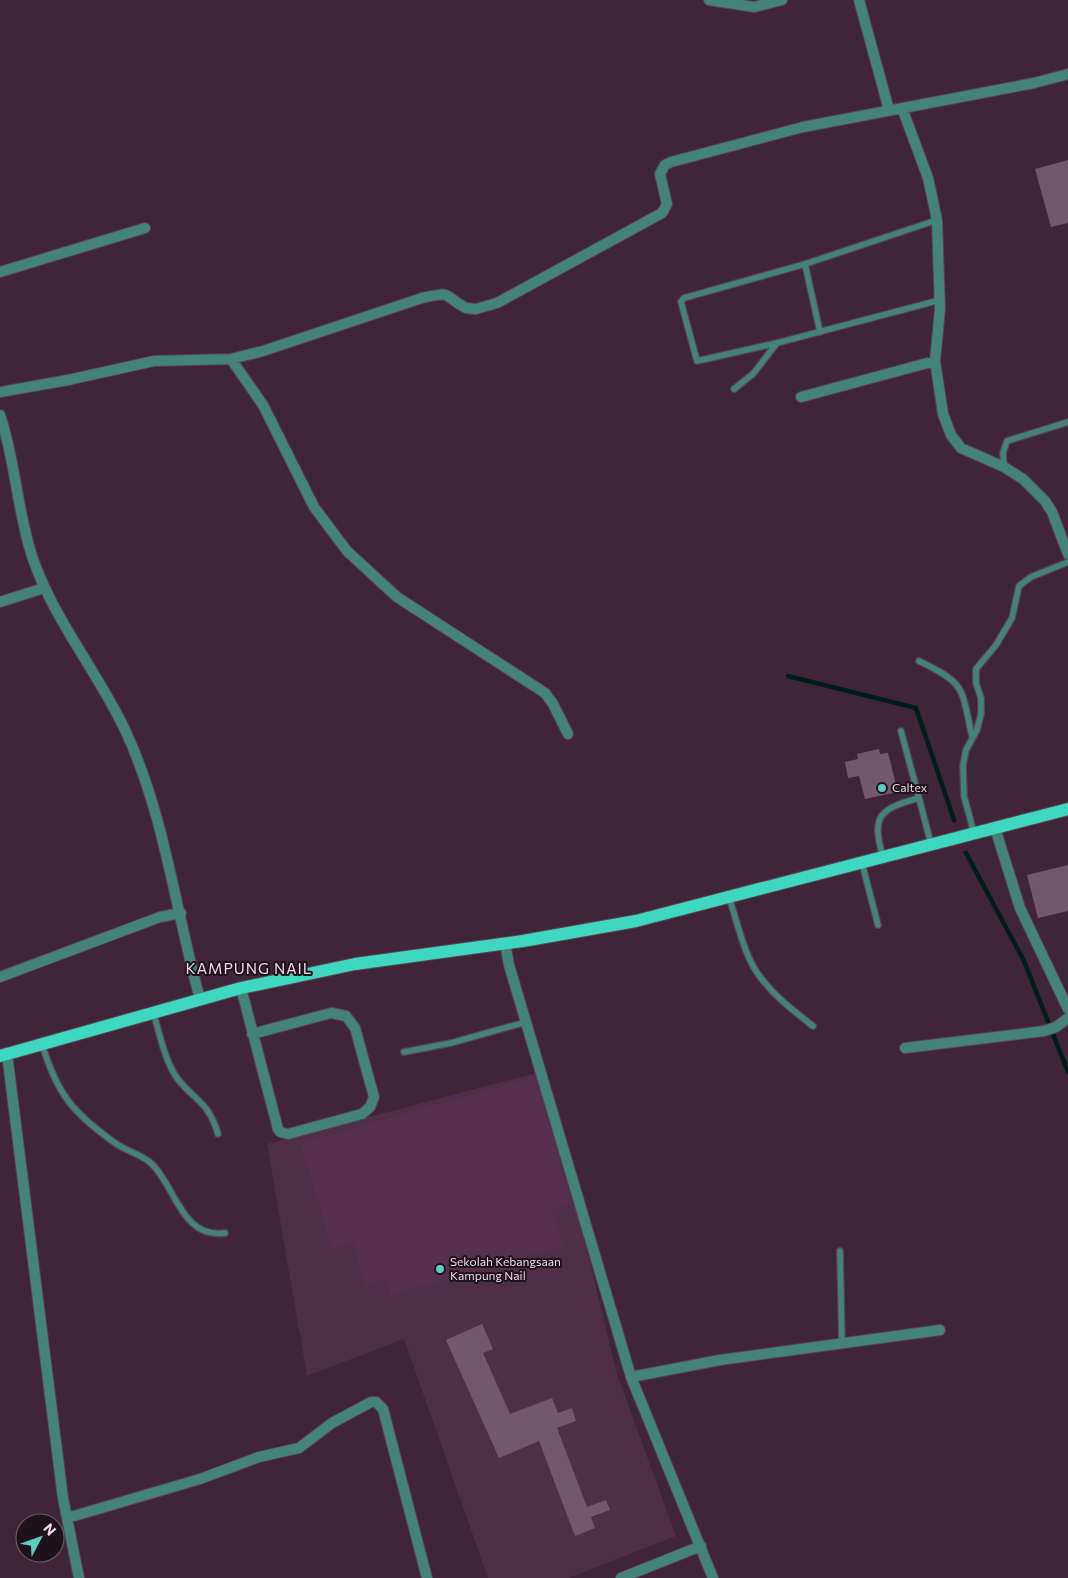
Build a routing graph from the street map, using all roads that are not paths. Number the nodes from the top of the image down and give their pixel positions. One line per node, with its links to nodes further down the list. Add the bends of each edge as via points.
1 (709, 0): 2 (street, via 754,7)
2 (782, 0)
3 (859, 0): 6 (street)
4 (1068, 74): 5 (street)
5 (902, 108): 6 (street); 7 (street, via 928,178)
6 (889, 110): 14 (street, via 803,127 665,165 660,174 666,204 662,214 498,303 471,309 461,306 445,293)
7 (937, 220): 9 (lane); 11 (street)
8 (145, 228): 10 (street)
9 (805, 264): 12 (lane); 13 (lane, via 681,300 697,361)
10 (0, 272)
11 (940, 300): 12 (lane); 15 (street)
12 (820, 332): 13 (lane)
13 (777, 343): 16 (lane, via 753,374)
14 (231, 359): 17 (street, via 154,361); 28 (street, via 263,406 314,507 347,551 397,597 545,693)
15 (935, 361): 18 (street); 21 (street, via 942,414 951,435 961,448)
16 (734, 389)
17 (0, 392)
18 (801, 397)
19 (0, 415): 24 (street, via 8,438 28,545)
20 (1068, 422): 21 (lane, via 1007,441 1002,453)
21 (1004, 467): 22 (street, via 1023,479 1045,500)
22 (1068, 554)
23 (1068, 562): 29 (lane, via 1031,577 1019,586 1012,618 976,669 981,714)
24 (44, 588): 25 (street); 38 (street, via 126,733 163,839)
25 (0, 602)
26 (919, 661): 29 (lane, via 946,674 963,691)
27 (901, 731): 30 (lane)
28 (568, 734)
29 (972, 736): 33 (lane, via 962,765 963,786)
30 (919, 798): 34 (lane); 35 (lane, via 900,803 882,814 876,835)
31 (1068, 809): 32 (main road)
32 (996, 828): 33 (main road); 44 (street, via 1020,908)
33 (974, 833): 34 (main road)
34 (932, 845): 35 (main road)
35 (882, 857): 36 (main road)
36 (862, 863): 37 (main road); 39 (lane)
37 (729, 898): 40 (main road, via 616,925); 48 (lane, via 750,960 760,977)
38 (180, 913): 41 (street, via 160,917); 43 (street)
39 (878, 925)
40 (505, 943): 42 (main road, via 355,964); 47 (street)
41 (0, 977)
42 (240, 988): 43 (main road); 49 (street)
43 (200, 999): 45 (main road)
44 (1068, 1009)
45 (153, 1012): 50 (main road); 54 (lane, via 172,1071 206,1108)
46 (1068, 1018): 51 (street, via 1044,1031)
47 (526, 1022): 52 (lane); 59 (street)
48 (812, 1026)
49 (252, 1034): 49 (street, via 280,1132 288,1134 362,1114 370,1107 374,1097 355,1028 346,1016 332,1013)
50 (42, 1044): 53 (main road); 55 (lane, via 51,1074 79,1114 116,1144 152,1164 198,1229 211,1235)
51 (905, 1048)
52 (404, 1052)
53 (3, 1055): 60 (street)
54 (218, 1134)
55 (225, 1233)
56 (840, 1251): 58 (lane)
57 (940, 1330): 58 (street)
58 (842, 1344): 59 (street, via 720,1360)
59 (630, 1377): 61 (street)
60 (67, 1518): 62 (street); 63 (street, via 200,1479 259,1456 295,1450 338,1419 376,1402 384,1409)
61 (701, 1546): 64 (street); 65 (street)
62 (79, 1578)
63 (427, 1578)
64 (621, 1578)
65 (713, 1578)

